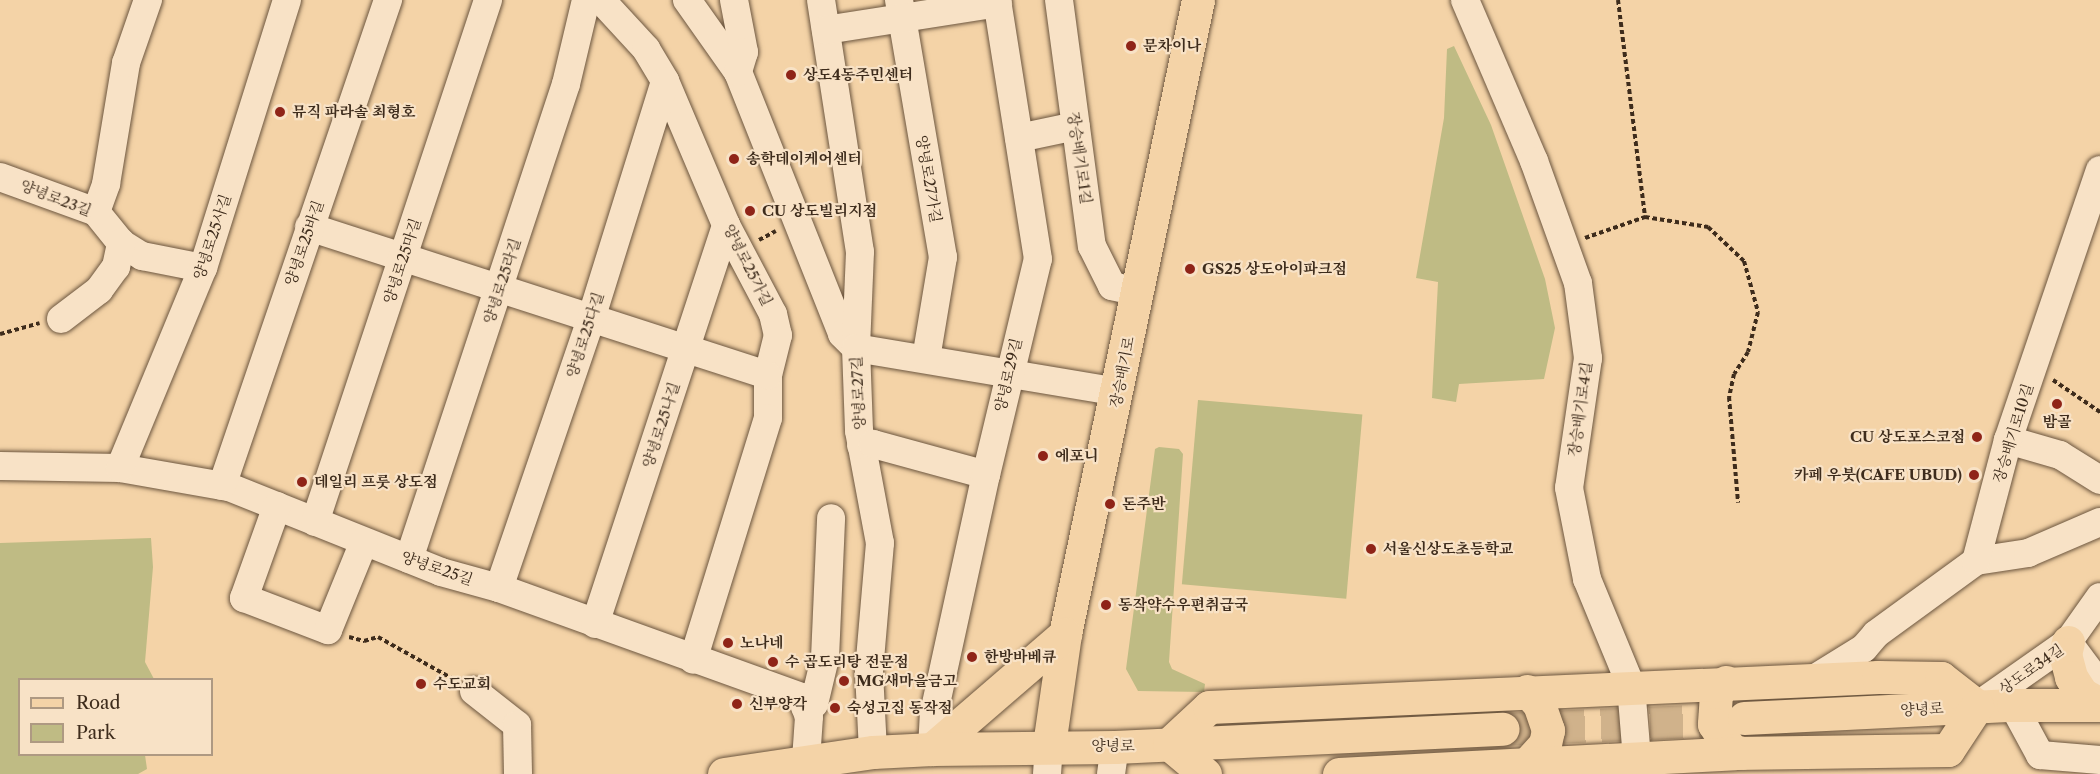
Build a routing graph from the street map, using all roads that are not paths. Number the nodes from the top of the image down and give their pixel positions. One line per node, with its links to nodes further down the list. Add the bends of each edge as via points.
1 (148, 0): 22 (street, via 126,63 106,184)
2 (287, 0): 27 (street, 양녕로25사길)
3 (388, 0): 23 (street, 양녕로25바길)
4 (488, 0): 26 (street, 양녕로25마길)
5 (585, 0): 28 (street, 양녕로25라길, via 566,84)
6 (602, 0): 17 (street, 양녕로25가길, via 646,49)
7 (687, 0): 16 (street, 양녕로27길)
8 (734, 0): 16 (street, via 744,52)
9 (821, 0): 15 (street)
10 (1059, 0): 18 (street, 장승배기로1길)
11 (1198, 0): 29 (main road, 장승배기로)
12 (1465, 0): 63 (street, 장승배기로4길, via 1534,161 1578,283 1588,358 1569,488 1587,579)
13 (998, 1): 14 (street); 19 (street, 양녕로29길)
14 (900, 9): 15 (street); 34 (street, 양녕로27가길, via 943,257)
15 (826, 30): 33 (street, via 860,252)
16 (738, 72): 33 (street, 양녕로27길, via 842,334)
17 (665, 81): 24 (street, 양녕로25가길); 31 (street, 양녕로25다길)
18 (1076, 126): 19 (street); 29 (street, 장승배기로1길, via 1092,246 1112,286)
19 (1019, 138): 35 (street, 양녕로29길, via 1038,260)
20 (2100, 170): 38 (street, 장승배기로10길)
21 (0, 177): 22 (street, 양녕로23길)
22 (96, 212): 25 (street, 양녕로23길)
23 (309, 227): 26 (street); 44 (street, 양녕로25바길)
24 (733, 237): 32 (street, 양녕로25나길); 36 (street, 양녕로25가길, via 773,314 778,335)
25 (121, 243): 27 (street, 양녕로23길, via 142,256); 30 (street, via 116,267 99,290)
26 (403, 259): 28 (street); 47 (street, 양녕로25마길)
27 (203, 268): 41 (street, 양녕로25사길)
28 (499, 289): 31 (street); 50 (street, 양녕로25라길)
29 (1138, 291): 37 (main road, 장승배기로)
30 (61, 319)
31 (591, 319): 32 (street); 52 (street, 양녕로25다길)
32 (687, 346): 36 (street); 54 (street, 양녕로25나길)
33 (855, 348): 34 (street); 39 (street, 양녕로27길)
34 (926, 359): 35 (street)
35 (1008, 373): 37 (street); 42 (street, 양녕로29길)
36 (768, 375): 58 (street, 양녕로25가길, via 768,418)
37 (1118, 392): 55 (main road, 장승배기로)
38 (2008, 440): 43 (street, via 2060,455); 51 (street, 장승배기로10길)
39 (861, 445): 42 (street, via 873,444); 74 (street, 양녕로27길, via 880,543 869,672)
40 (0, 466): 41 (street, 양녕로25길)
41 (120, 468): 44 (street, 양녕로25길)
42 (986, 475): 73 (street, 양녕로29길, via 934,713)
43 (2100, 480)
44 (222, 486): 45 (street, 양녕로25길)
45 (276, 506): 47 (street, 양녕로25길); 49 (street, via 244,598 328,630)
46 (831, 518): 69 (street, via 825,658 814,704)
47 (315, 522): 49 (street, 양녕로25길)
48 (2100, 522): 51 (street, via 2028,554)
49 (364, 542): 50 (street, 양녕로25길)
50 (409, 559): 52 (street, 양녕로25길)
51 (1976, 561): 57 (street, via 1876,633)
52 (499, 588): 54 (street, 양녕로25길)
53 (2100, 597): 56 (street, 상도로34길)
54 (595, 624): 58 (street, 양녕로25길)
55 (1065, 634): 73 (main road); 77 (main road, 장승배기로)
56 (2068, 642): 62 (street); 67 (main road, via 2065,654 2071,677 2082,694); 68 (street, 상도로34길)
57 (1864, 648): 59 (street, via 1864,656); 60 (street)
58 (693, 660): 69 (street, 양녕로25길, via 801,697)
59 (1878, 677): 60 (main road); 68 (main road, via 1941,678)
60 (1814, 680): 61 (main road)
61 (1725, 682): 63 (main road); 75 (main road, via 1716,694 1714,724 1731,750)
62 (2100, 685)
63 (1631, 686): 65 (main road); 76 (street, 장승배기로4길)
64 (474, 691): 83 (street, via 517,725)
65 (1527, 691): 72 (main road, via 1209,707); 79 (main road, via 1539,704 1548,730 1545,744)
66 (2013, 705): 67 (main road, 양녕로); 68 (main road, 양녕로); 80 (street, via 2040,755)
67 (2100, 705)
68 (1977, 706): 70 (main road, 양녕로); 75 (main road, via 1948,750)
69 (805, 707): 81 (street, via 809,717)
70 (1744, 718)
71 (1503, 729): 72 (main road, 양녕로)
72 (1169, 744): 78 (main road, 양녕로); 85 (main road)
73 (932, 748): 74 (main road, 양녕로); 77 (main road, 양녕로)
74 (873, 752): 81 (main road, 양녕로)
75 (1742, 753): 76 (main road)
76 (1637, 759): 79 (main road)
77 (1048, 760): 78 (main road, 양녕로)
78 (1113, 761)
79 (1529, 762): 82 (main road)
80 (2086, 764)
81 (806, 768): 84 (main road, 양녕로)
82 (1371, 773): 86 (main road)
83 (518, 774)
84 (724, 774)
85 (1205, 774)
86 (1339, 774)

